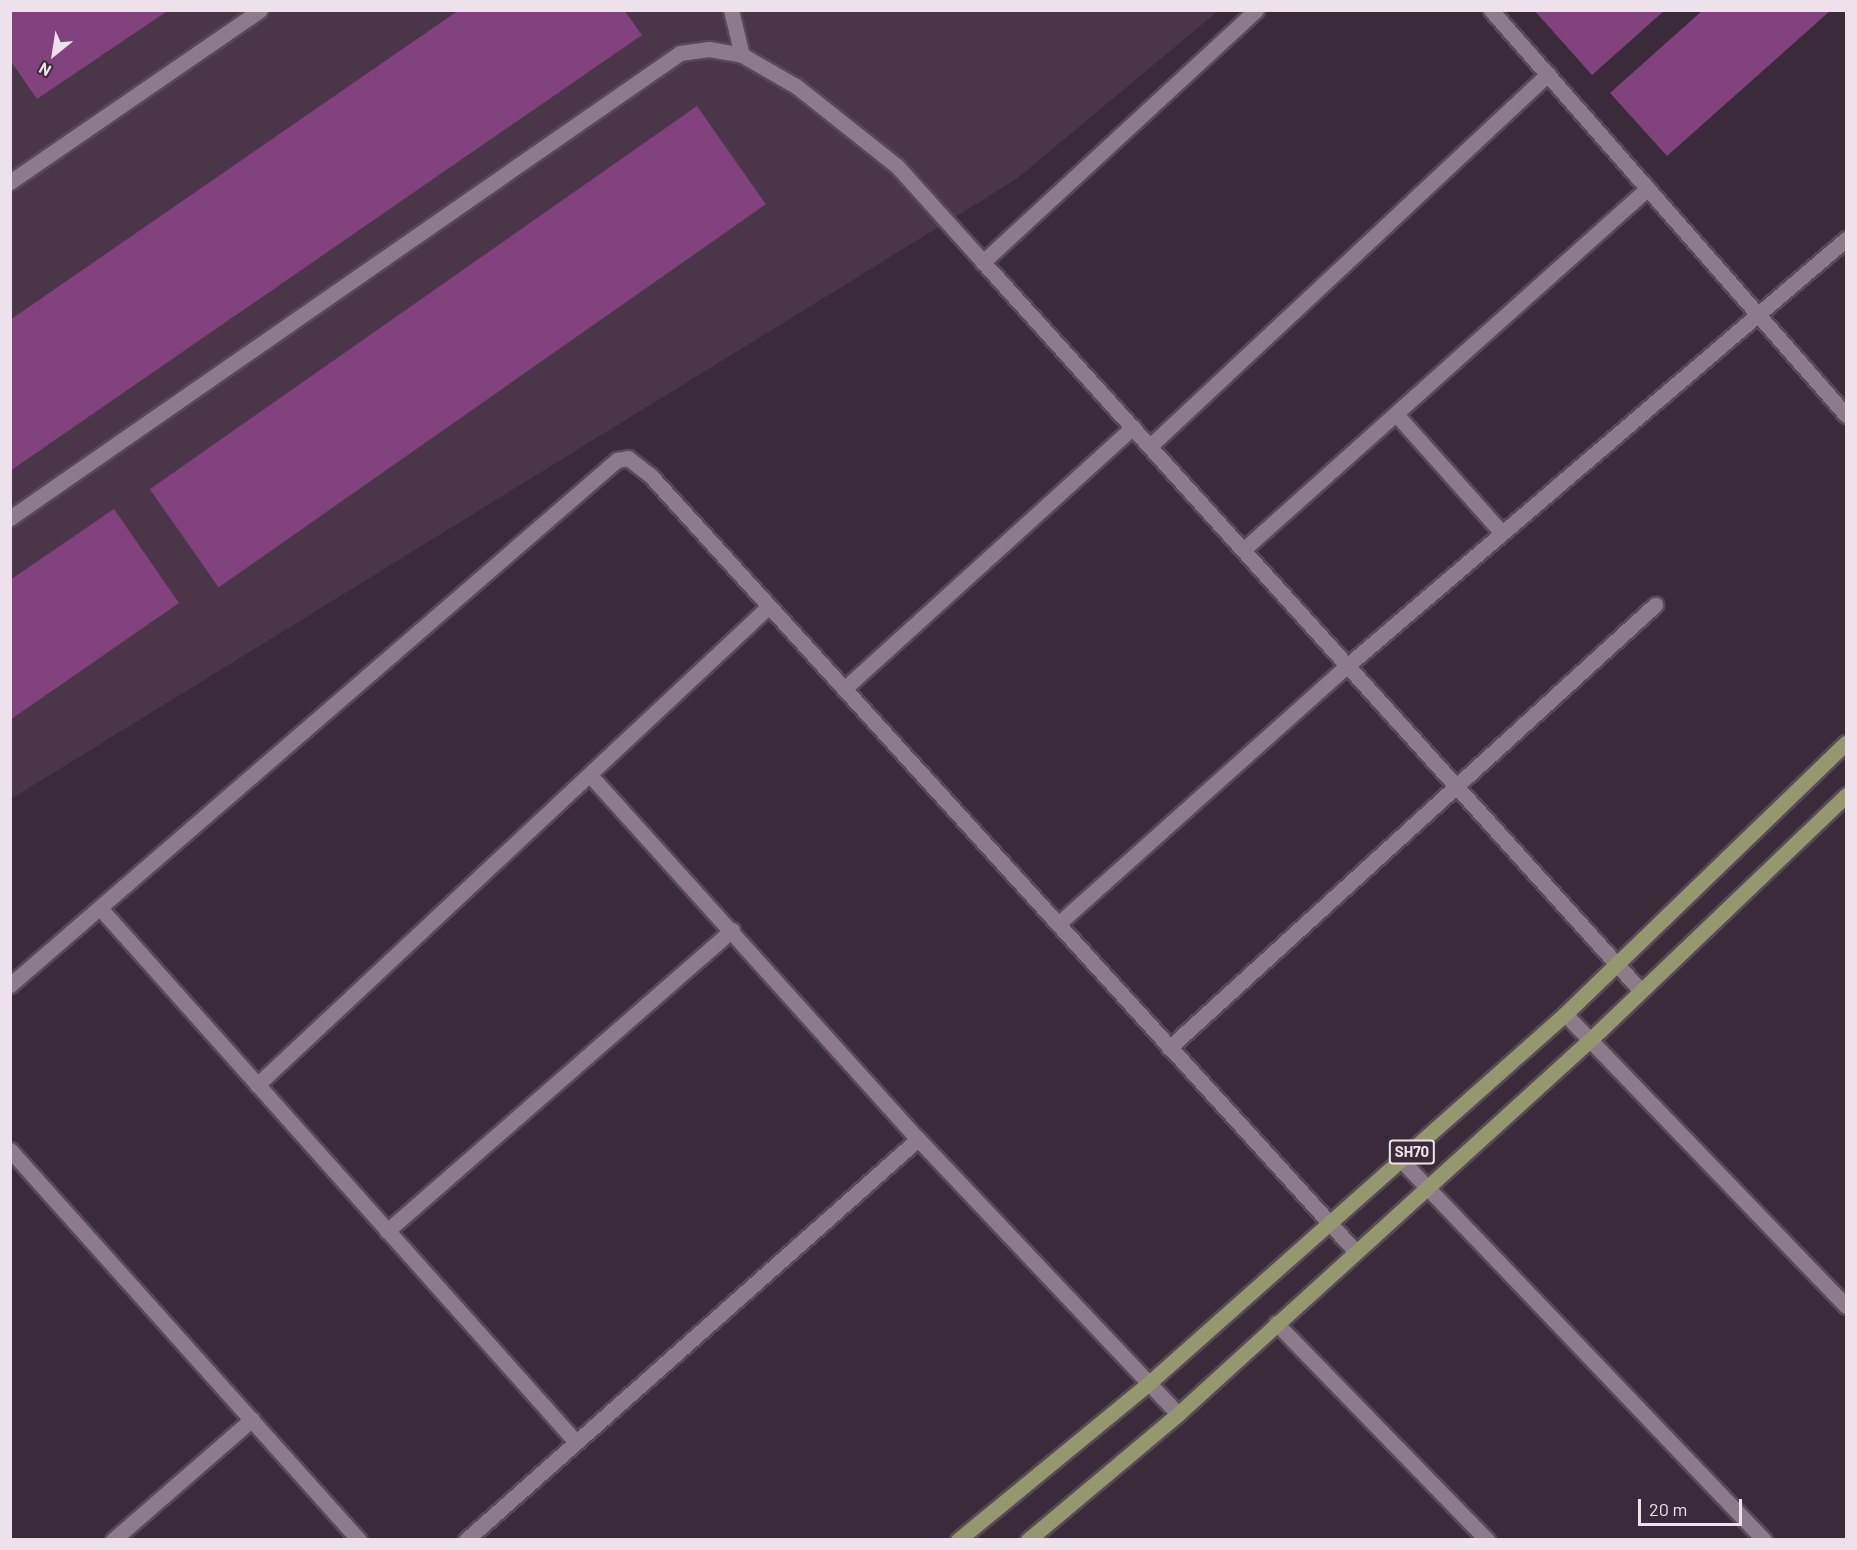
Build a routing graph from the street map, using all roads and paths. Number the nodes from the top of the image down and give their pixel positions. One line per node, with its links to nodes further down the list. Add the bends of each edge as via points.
1 (260, 10): 7 (street)
2 (731, 10): 5 (street)
3 (1256, 10): 10 (street)
4 (1491, 10): 6 (street)
5 (742, 55): 10 (street, via 796,86 897,166); 16 (street, via 709,49 680,53)
6 (1548, 74): 8 (street); 15 (street)
7 (10, 182)
8 (1648, 188): 11 (street); 12 (street)
9 (1846, 238): 11 (street)
10 (983, 262): 14 (street)
11 (1758, 314): 13 (street); 17 (street)
12 (1396, 414): 17 (street); 18 (street)
13 (1846, 415)
14 (1132, 427): 15 (street); 22 (street)
15 (1150, 446): 18 (street)
16 (10, 518)
17 (1502, 533): 21 (street)
18 (1244, 550): 21 (street)
19 (1655, 605): 25 (street)
20 (769, 606): 22 (street); 24 (street); 27 (street, via 650,474 628,458 618,460)
21 (1348, 665): 25 (street); 28 (street)
22 (844, 689): 28 (street)
23 (1846, 743): 30 (main road, SH70)
24 (590, 775): 29 (street); 36 (street)
25 (1457, 786): 30 (street); 35 (street)
26 (1846, 795): 32 (main road, SH70)
27 (100, 908): 31 (street); 36 (street)
28 (1058, 924): 35 (street)
29 (732, 930): 37 (street); 42 (street)
30 (1619, 965): 32 (street); 33 (main road, SH70)
31 (10, 985)
32 (1641, 992): 34 (main road, SH70)
33 (1565, 1014): 34 (street); 39 (main road, SH70)
34 (1591, 1039): 40 (main road, SH70); 44 (street)
35 (1169, 1048): 41 (street)
36 (257, 1085): 42 (street)
37 (918, 1139): 46 (street); 49 (street)
38 (10, 1150): 48 (street)
39 (1402, 1161): 40 (street); 41 (main road, SH70)
40 (1425, 1189): 43 (main road, SH70); 56 (street)
41 (1330, 1225): 43 (street); 46 (main road, SH70)
42 (387, 1231): 49 (street)
43 (1356, 1252): 45 (main road, SH70)
44 (1846, 1306)
45 (1276, 1323): 47 (main road, SH70); 55 (street)
46 (1149, 1383): 47 (street); 53 (main road, SH70)
47 (1178, 1414): 54 (main road, SH70)
48 (252, 1419): 50 (street); 51 (street)
49 (576, 1442): 52 (street)
50 (113, 1539)
51 (359, 1539)
52 (466, 1539)
53 (958, 1539)
54 (1028, 1539)
55 (1486, 1539)
56 (1764, 1539)

